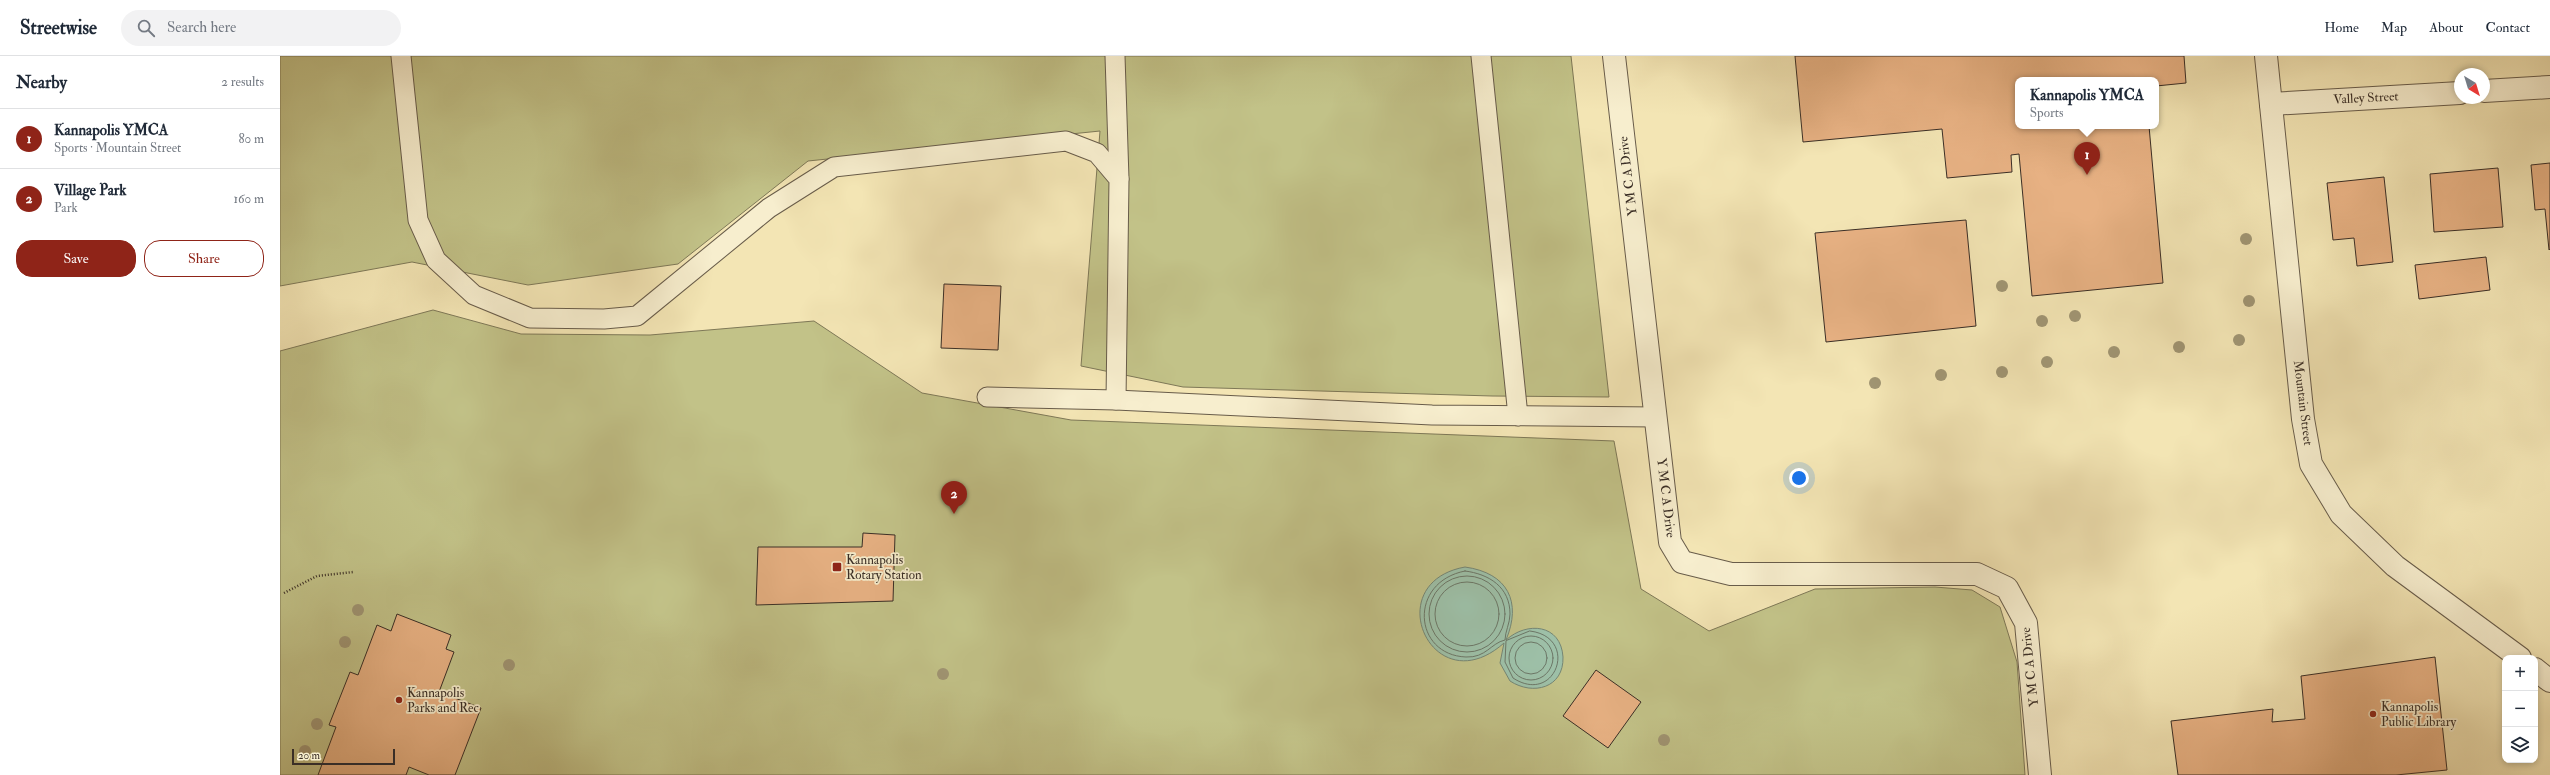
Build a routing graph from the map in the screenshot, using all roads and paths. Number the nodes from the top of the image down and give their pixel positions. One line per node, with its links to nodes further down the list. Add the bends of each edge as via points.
1 (401, 56): 10 (lane, via 418,220 436,260 474,295 530,318 604,319 637,316 769,208 834,168 1066,141 1097,153)
2 (1115, 56): 10 (lane)
3 (1481, 56): 13 (lane)
4 (1614, 56): 14 (street, Y M C A Drive)
5 (2266, 56): 9 (street, Mountain Street)
6 (2550, 87): 7 (street)
7 (2490, 91)
8 (2454, 92): 9 (street, Valley Street)
9 (2271, 104): 17 (street, Mountain Street, via 2303,419 2311,464 2341,514 2395,566)
10 (1119, 179): 12 (lane)
11 (987, 396): 12 (lane)
12 (1116, 400): 13 (lane, via 1432,415)
13 (1518, 416): 14 (lane)
14 (1656, 417): 20 (street, Y M C A Drive, via 1670,542 1682,562 1731,574 1977,574 2007,588 2026,623)
15 (353, 572): 16 (path, via 317,576)
16 (284, 592)
17 (2516, 655)
18 (2538, 671): 19 (street)
19 (2550, 681)
20 (2040, 775)

